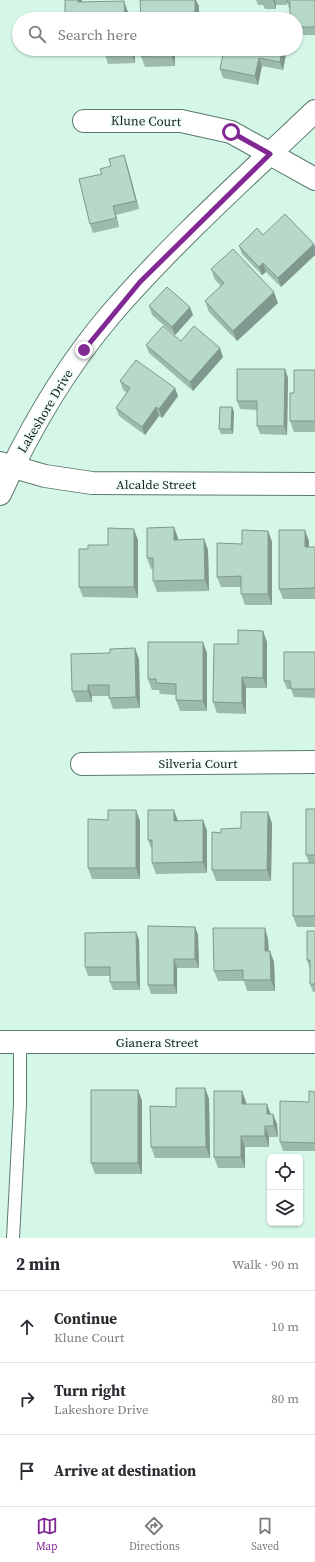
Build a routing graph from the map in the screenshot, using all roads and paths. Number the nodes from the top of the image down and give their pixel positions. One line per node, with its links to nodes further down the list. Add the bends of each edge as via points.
1 (315, 111): 3 (street, Lakeshore Drive)
2 (84, 121): 3 (street, Klune Court, via 181,121 231,132)
3 (270, 154): 4 (street, Klune Court); 5 (street, Lakeshore Drive, via 171,250 111,315 58,385)
4 (315, 179)
5 (6, 465): 6 (street, Alcalde Street, via 54,478 92,483); 7 (street, Lakeshore Drive)
6 (315, 484)
7 (0, 494)
8 (315, 762): 9 (street, Silveria Court)
9 (82, 764)
10 (10, 1042): 11 (street, Gianera Street); 12 (lane, via 20,1104)
11 (315, 1042)
12 (14, 1238)

